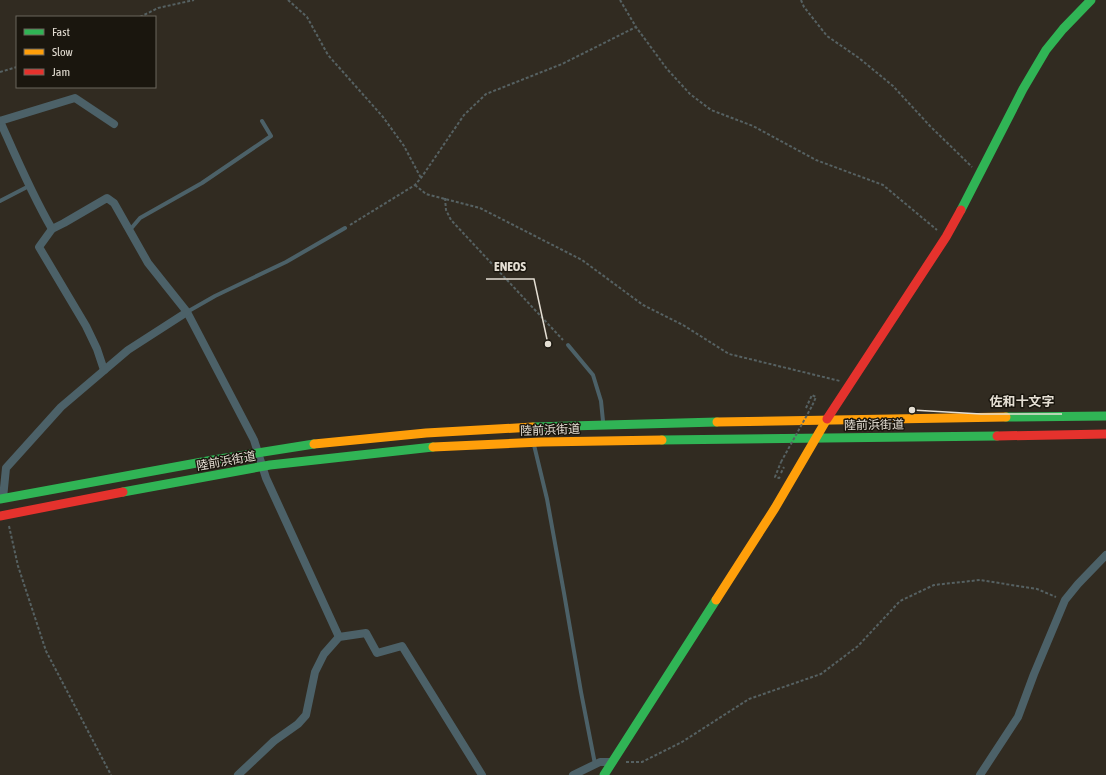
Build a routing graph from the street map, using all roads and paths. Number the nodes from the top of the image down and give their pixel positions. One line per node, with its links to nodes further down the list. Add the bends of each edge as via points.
1 (194, 0): 6 (path, via 158,8)
2 (288, 0): 14 (path, via 307,17 328,55 383,117 404,146)
3 (620, 0): 7 (path)
4 (801, 0): 13 (path, via 827,36 860,58 893,86)
5 (1091, 0): 13 (main road, via 1046,50)
6 (142, 16)
7 (636, 27): 14 (path, via 562,64 486,94 464,115); 22 (path, via 690,94 711,110 753,126 816,160 883,185)
8 (16, 67): 9 (path)
9 (0, 72)
10 (0, 121): 12 (street, via 75,98); 16 (street)
11 (262, 121): 21 (lane, via 271,136 202,183 140,218)
12 (114, 124)
13 (980, 174): 22 (main road)
14 (421, 178): 15 (path)
15 (416, 185): 17 (path, via 426,194); 19 (path)
16 (29, 186): 18 (lane); 20 (street)
17 (445, 198): 24 (path, via 446,210 451,220); 26 (path, via 480,208 582,260 643,305 683,325 729,354)
18 (0, 201)
19 (345, 228): 23 (lane, via 286,262 214,296)
20 (52, 229): 21 (street, via 107,198 114,203); 25 (street, via 39,247 86,326)
21 (129, 231): 23 (street, via 148,263)
22 (946, 237): 26 (main road)
23 (187, 312): 25 (street, via 128,350); 34 (street)
24 (568, 345): 30 (lane, via 593,375 601,401)
25 (104, 370): 37 (street, via 61,407 6,468)
26 (851, 384): 29 (main road)
27 (806, 409): 36 (path, bridge, via 812,395 816,397 775,477 779,478)
28 (1106, 416): 29 (main road, 陸前浜街道)
29 (828, 420): 30 (main road, 陸前浜街道); 32 (main road)
30 (604, 427): 34 (main road, 陸前浜街道, via 468,430 344,440)
31 (1106, 434): 32 (main road, 陸前浜街道)
32 (818, 438): 33 (main road, 陸前浜街道, via 604,438); 42 (main road)
33 (533, 442): 35 (main road, 陸前浜街道, via 435,447); 43 (lane, via 547,499)
34 (258, 451): 35 (street); 37 (main road, 陸前浜街道)
35 (262, 467): 38 (main road, 陸前浜街道); 41 (street)
36 (784, 467)
37 (1, 499)
38 (3, 516): 44 (path, via 46,652)
39 (1106, 555): 40 (street)
40 (1065, 600): 42 (path, via 1037,589 980,580 934,585 900,601 858,646 821,674 749,699 682,742 642,762); 49 (street, via 1018,717)
41 (339, 637): 45 (street, via 324,654 315,672 306,715); 46 (street, via 366,633 377,653 402,646)
42 (612, 762): 43 (street); 48 (main road)
43 (595, 764): 47 (street)
44 (111, 775)
45 (238, 775)
46 (482, 775)
47 (573, 775)
48 (604, 775)
49 (980, 775)

